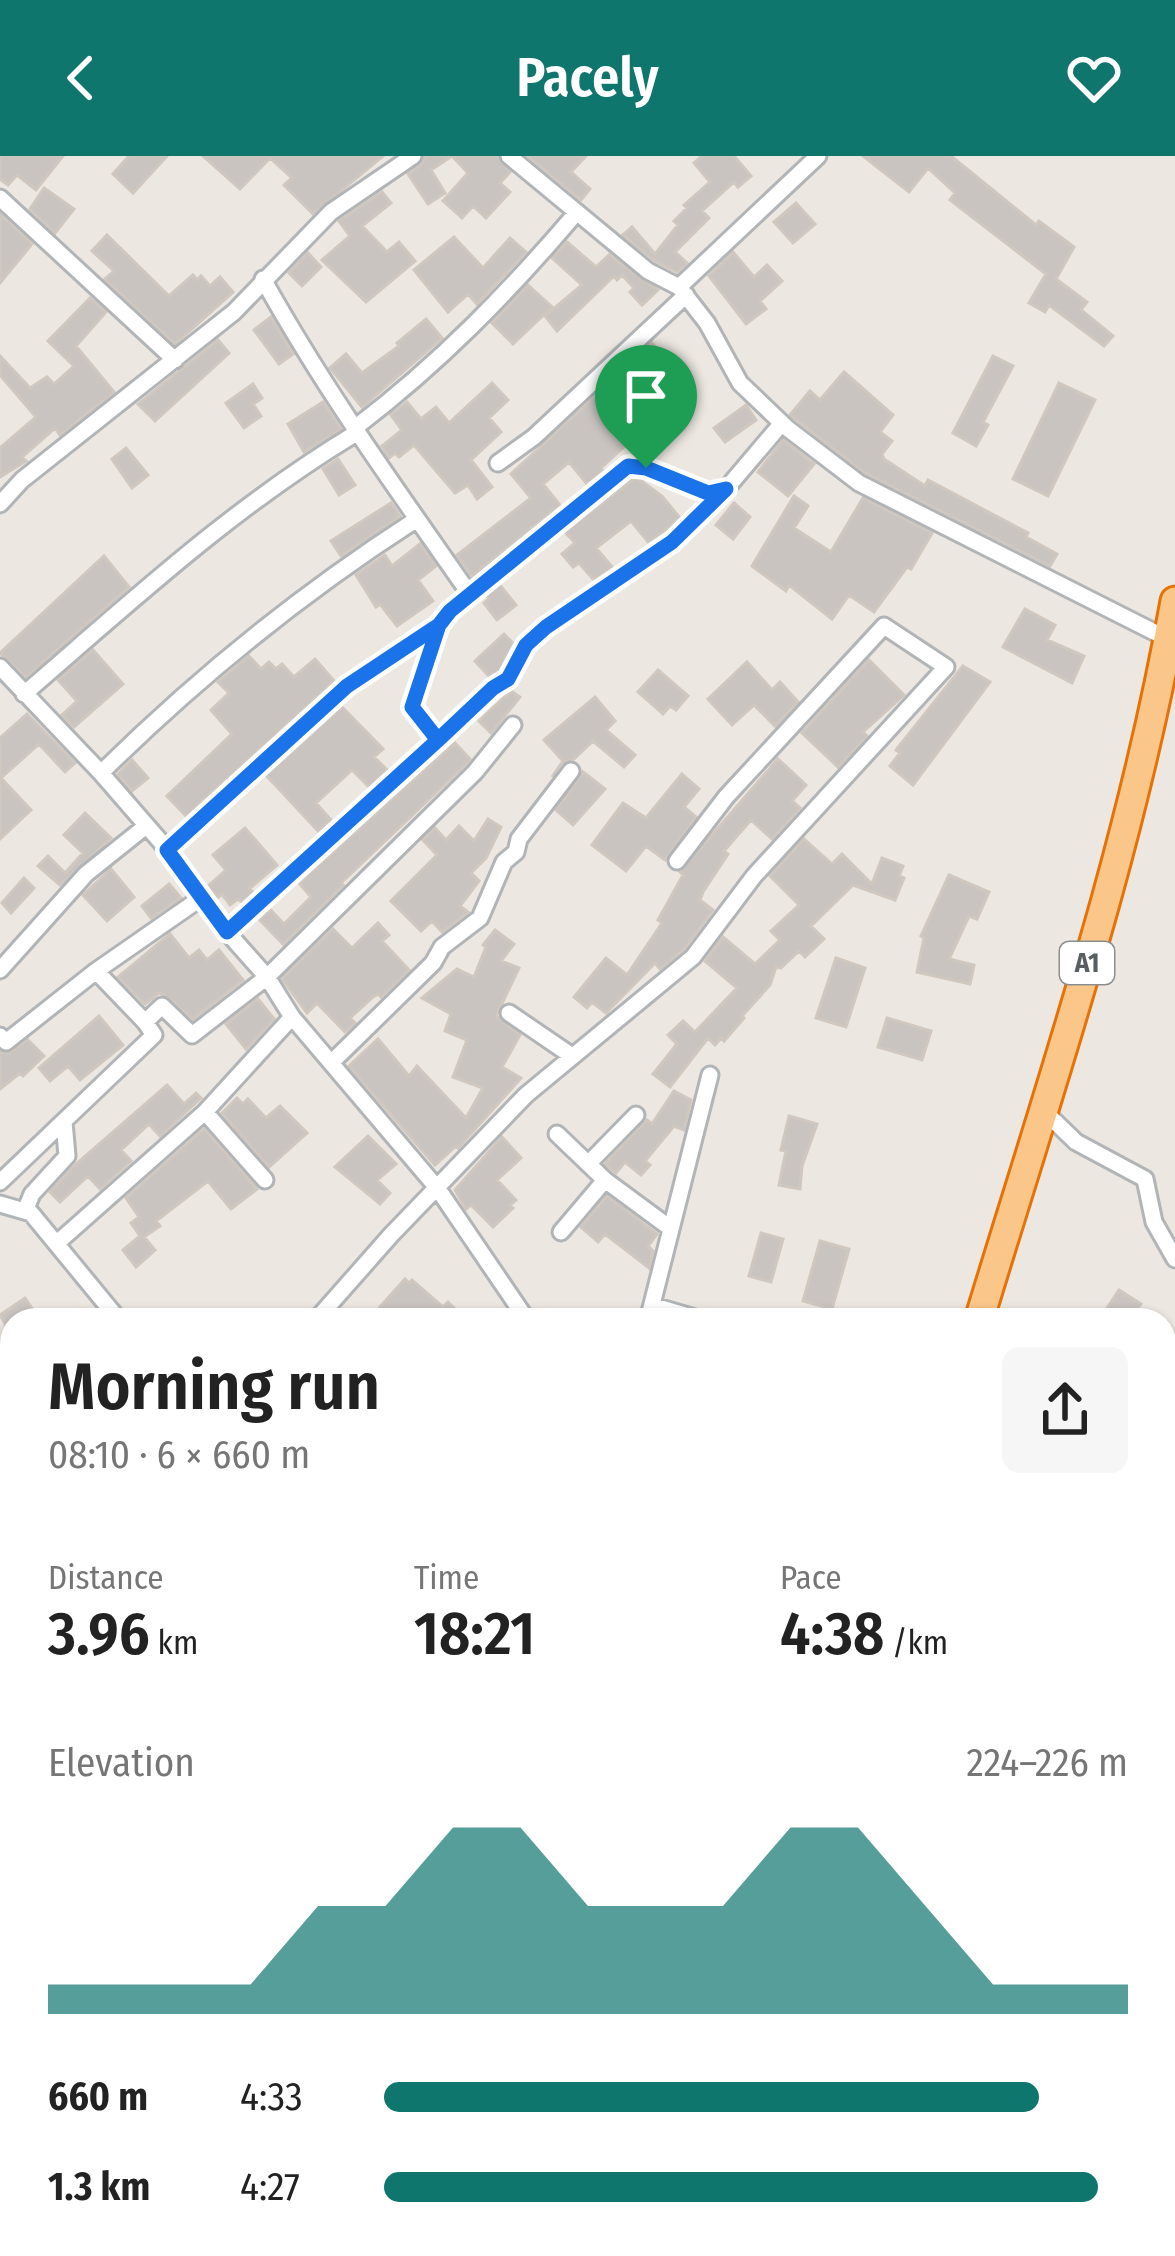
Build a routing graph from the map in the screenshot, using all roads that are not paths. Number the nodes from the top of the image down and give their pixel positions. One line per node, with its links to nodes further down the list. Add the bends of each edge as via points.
1 (413, 156): 6 (street, via 331,212)
2 (509, 156): 5 (street)
3 (818, 156): 7 (street)
4 (0, 198): 8 (street)
5 (577, 212): 7 (street); 10 (street, via 425,374)
6 (262, 279): 8 (street); 10 (street)
7 (682, 291): 9 (street, via 740,383); 11 (street)
8 (175, 360): 13 (street, via 22,480)
9 (782, 423): 12 (street); 18 (street, via 871,490)
10 (356, 427): 14 (street); 20 (street, via 232,514)
11 (498, 463)
12 (726, 489): 15 (street, via 708,493 628,466); 22 (street, via 672,542 546,627 508,679)
13 (0, 507)
14 (417, 519): 15 (street); 24 (street, via 244,641)
15 (469, 593): 17 (street)
16 (1175, 602): 18 (highway, A1)
17 (439, 625): 22 (street, via 412,707); 26 (street, via 347,686)
18 (1168, 639): 41 (highway, A1)
19 (3, 677): 20 (street)
20 (24, 694): 24 (street)
21 (513, 725): 32 (street)
22 (438, 740): 29 (street)
23 (571, 771): 38 (street, via 504,862 480,918)
24 (100, 772): 25 (street)
25 (146, 826): 26 (street); 30 (street, via 86,874)
26 (167, 850): 28 (street)
27 (676, 861): 37 (street, via 884,626 946,667 754,876 692,957)
28 (202, 898): 29 (street); 31 (street)
29 (227, 932): 32 (street)
30 (0, 970)
31 (96, 971): 35 (street); 36 (street, via 6,1042)
32 (268, 977): 34 (street); 35 (street, via 192,1035 162,1006)
33 (508, 1013): 37 (street)
34 (292, 1017): 38 (street); 40 (street)
35 (145, 1022): 43 (street, via 154,1035)
36 (0, 1036)
37 (572, 1056): 49 (street)
38 (331, 1064): 49 (street)
39 (710, 1075): 52 (street)
40 (205, 1112): 46 (street); 54 (street)
41 (1044, 1112): 55 (street, via 1076,1142 1145,1179 1154,1222); 60 (highway, A1)
42 (636, 1115): 45 (street)
43 (64, 1122): 48 (street); 51 (street, via 68,1156)
44 (557, 1134): 45 (street)
45 (588, 1164): 47 (street)
46 (265, 1180)
47 (605, 1180): 52 (street); 53 (street)
48 (0, 1182)
49 (438, 1189): 57 (street); 58 (street)
50 (0, 1204): 51 (street)
51 (26, 1211): 54 (street)
52 (670, 1228): 59 (street)
53 (560, 1232)
54 (57, 1243): 56 (street)
55 (1175, 1258)
56 (109, 1308)
57 (327, 1308)
58 (519, 1308)
59 (652, 1308)
60 (983, 1308)

